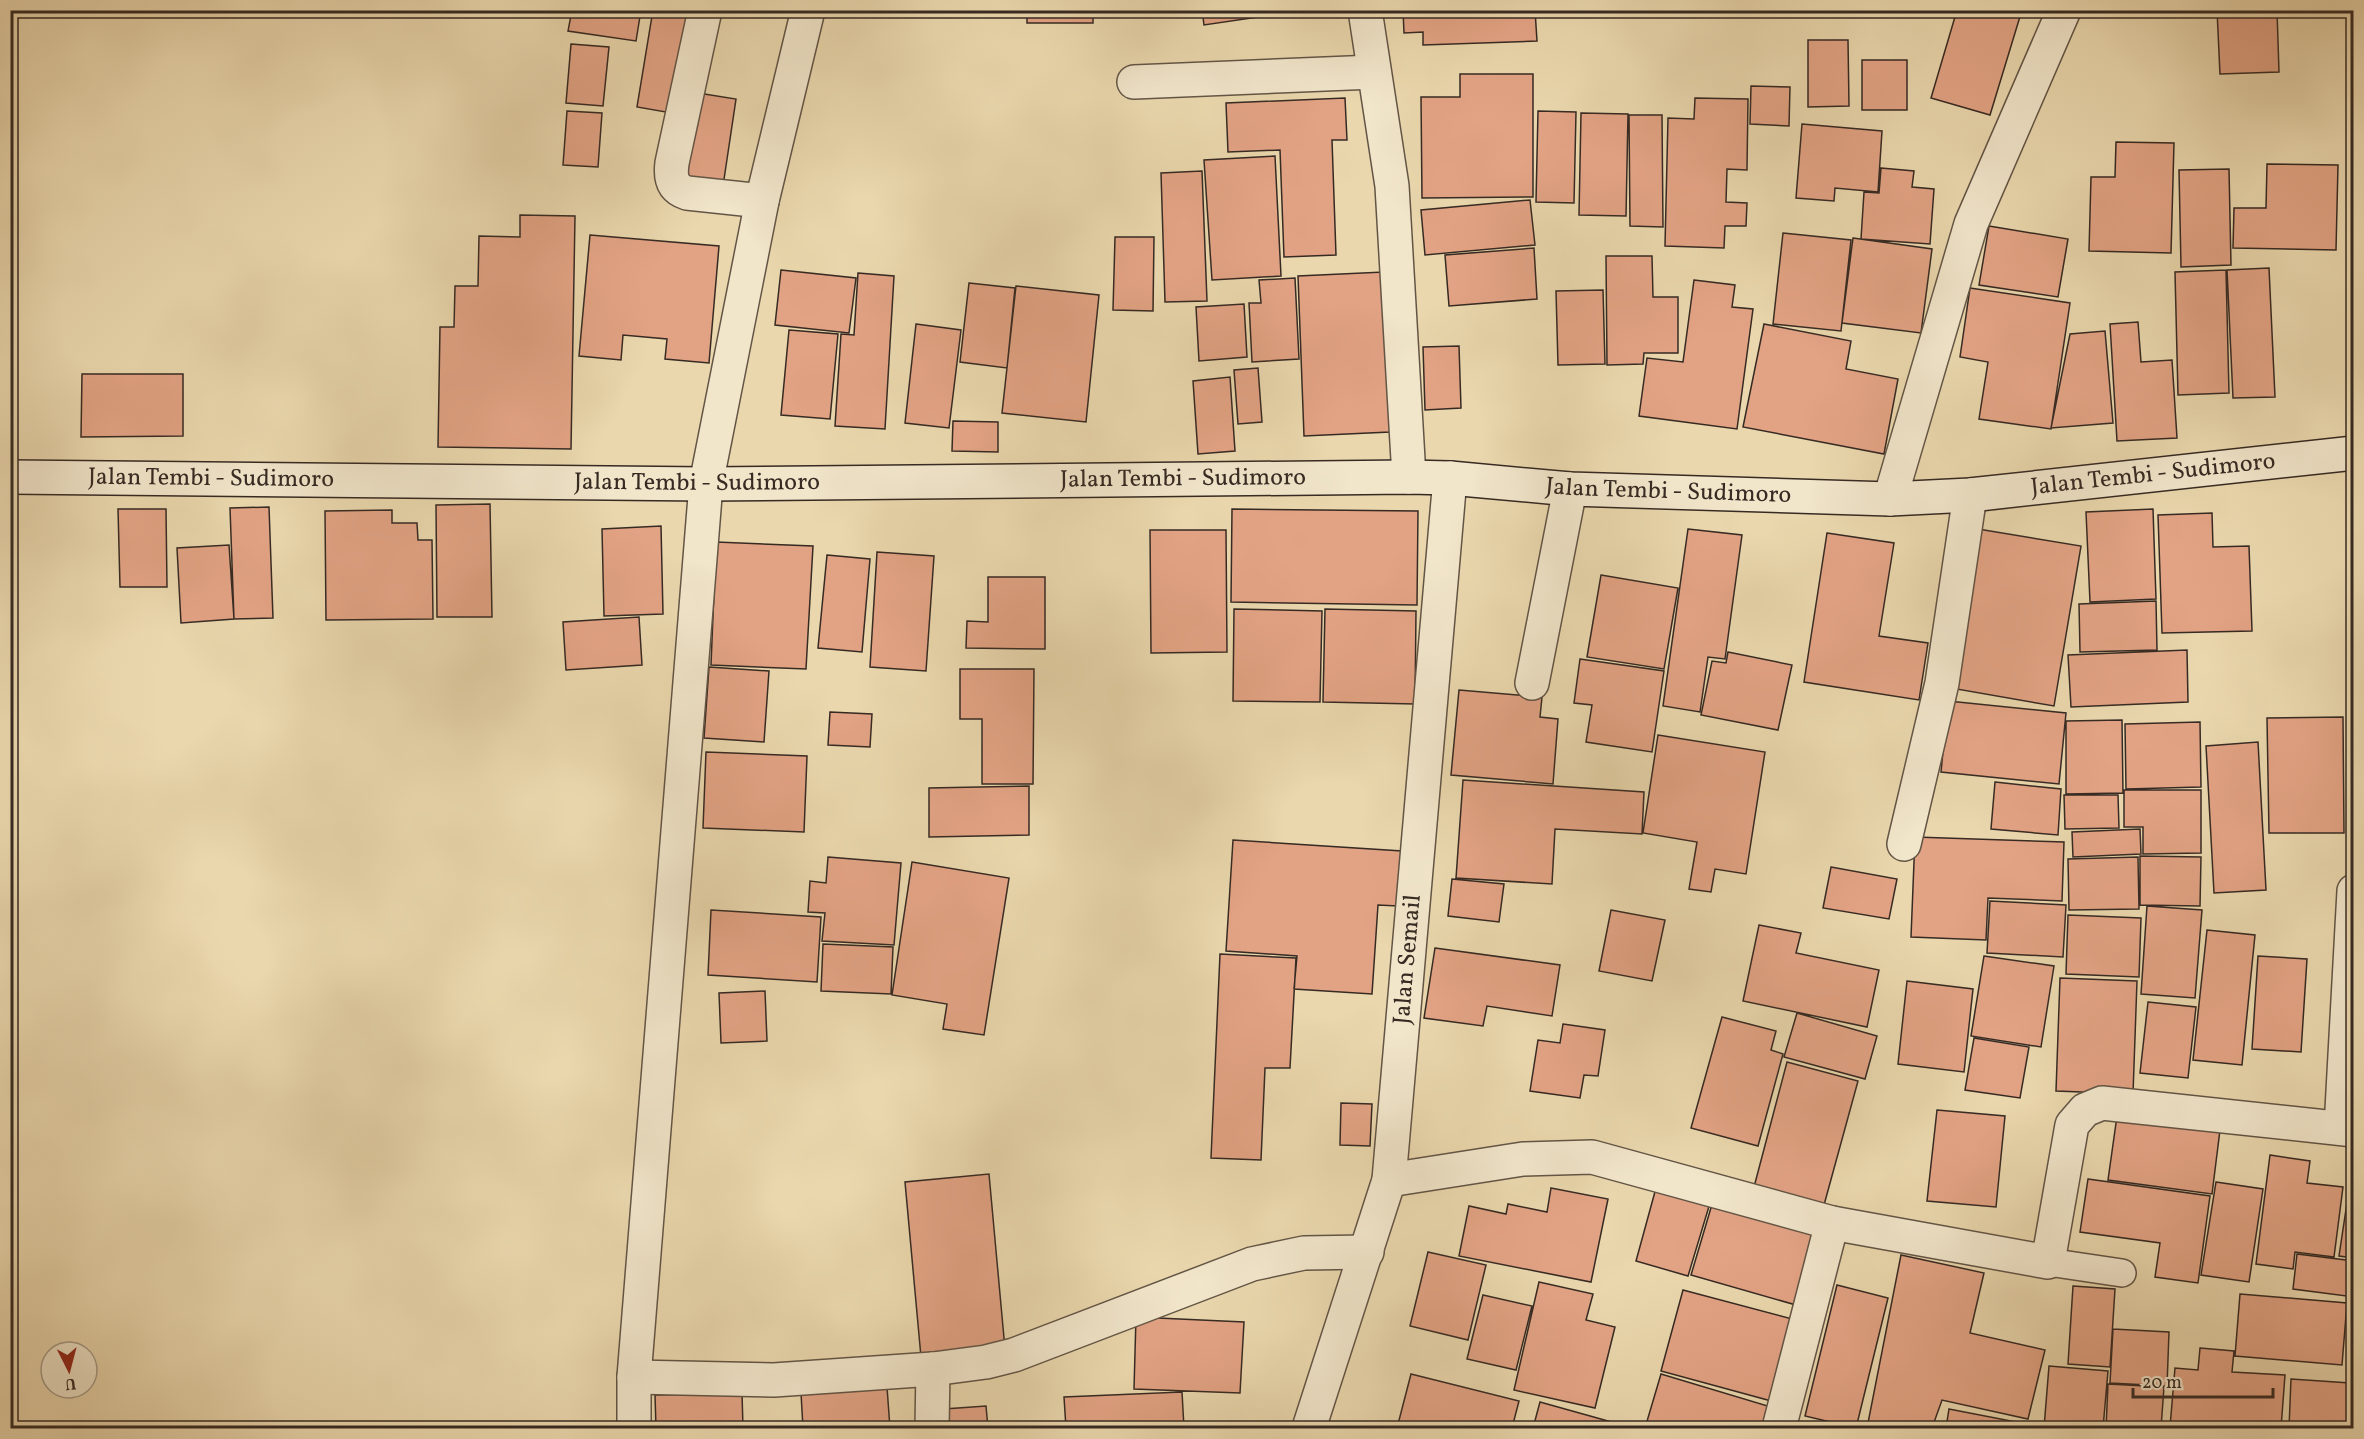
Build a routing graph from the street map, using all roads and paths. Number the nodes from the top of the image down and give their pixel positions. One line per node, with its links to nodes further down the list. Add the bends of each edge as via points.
1 (705, 10): 7 (street, via 672,163 673,183 687,193)
2 (808, 10): 7 (street)
3 (1365, 10): 5 (street)
4 (2064, 10): 15 (street, via 1971,224)
5 (1374, 72): 6 (street); 10 (street, via 1392,186)
6 (1134, 82)
7 (762, 201): 12 (street)
8 (2354, 453): 14 (street, Jalan Tembi - Sudimoro)
9 (10, 477): 12 (street, Jalan Tembi - Sudimoro)
10 (1409, 477): 11 (street, Jalan Tembi - Sudimoro); 12 (street, Jalan Tembi - Sudimoro)
11 (1450, 478): 13 (street, Jalan Tembi - Sudimoro); 20 (street, Jalan Semail)
12 (706, 484): 26 (street)
13 (1570, 489): 15 (street, Jalan Tembi - Sudimoro); 16 (street)
14 (1970, 495): 15 (street, Jalan Tembi - Sudimoro); 17 (street, via 1942,683)
15 (1890, 499)
16 (1532, 683)
17 (1904, 844)
18 (2354, 891): 19 (street)
19 (2347, 1129): 23 (street, via 2102,1103 2085,1110 2072,1125)
20 (1389, 1180): 21 (street, via 1523,1159 1592,1157); 22 (street, Jalan Semail)
21 (1832, 1223): 23 (street); 30 (street)
22 (1367, 1252): 25 (street, via 1304,1253 1251,1264 1014,1355); 29 (street, Jalan Semail)
23 (2048, 1262): 24 (lane)
24 (2122, 1273)
25 (933, 1369): 26 (street, via 774,1380); 28 (street)
26 (634, 1377): 27 (street)
27 (634, 1428)
28 (932, 1428)
29 (1309, 1428)
30 (1779, 1428)

